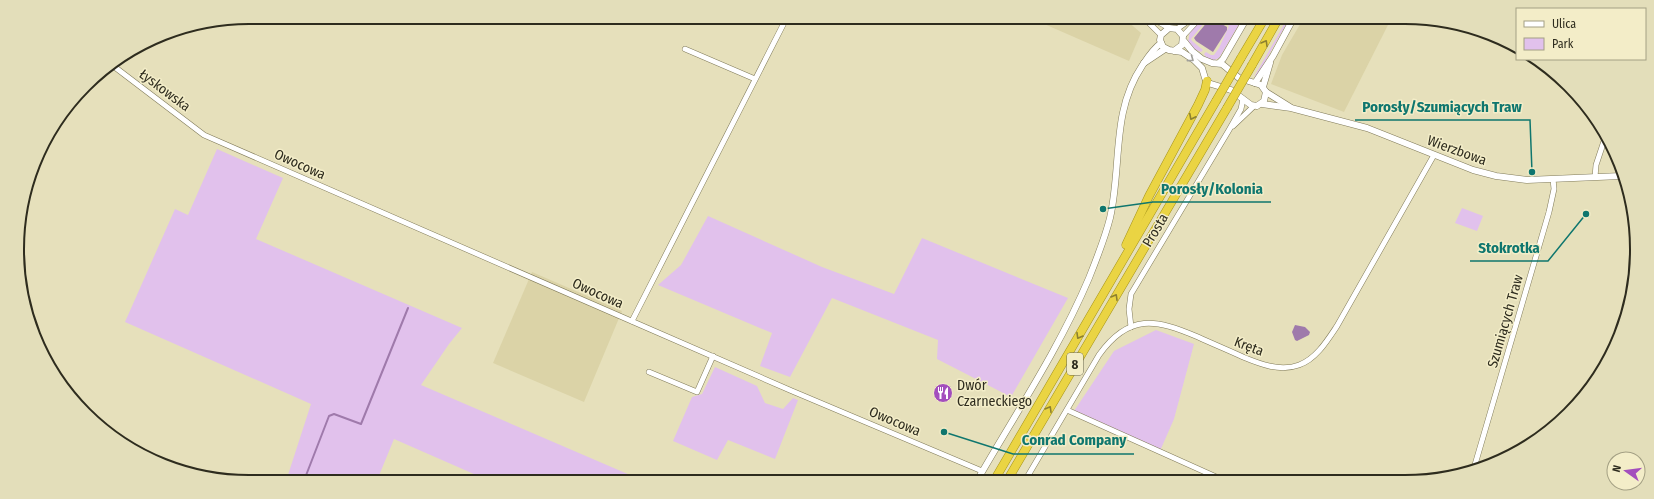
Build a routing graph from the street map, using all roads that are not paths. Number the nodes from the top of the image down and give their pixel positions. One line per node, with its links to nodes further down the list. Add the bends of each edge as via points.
1 (783, 24): 21 (street)
2 (1150, 24): 12 (street)
3 (1162, 24): 10 (street)
4 (1183, 24): 11 (street)
5 (1195, 24): 13 (street)
6 (1243, 24): 18 (street, via 1223,59)
7 (1259, 24): 36 (highway, 8, bridge)
8 (1275, 24): 46 (highway, 8, one-way to 8, bridge)
9 (1290, 24): 17 (street)
10 (1169, 28): 11 (street); 12 (street)
11 (1177, 29): 13 (street)
12 (1161, 34): 14 (street)
13 (1183, 38): 16 (street, via 1180,47); 18 (street, Wierzbowa, via 1192,51 1207,62)
14 (1163, 46): 16 (street); 43 (street, via 1153,48 1132,82 1123,105 1111,211 1094,266 1065,331)
15 (685, 49): 21 (street)
16 (1174, 50): 20 (street, one-way to 20, via 1190,57)
17 (1273, 56): 23 (street); 24 (street)
18 (1216, 63): 20 (street, via 1207,66); 23 (street, Wierzbowa, via 1239,78)
19 (116, 68): 30 (street, Łyskowska)
20 (1204, 72): 22 (street)
21 (755, 80): 37 (street)
22 (1206, 81): 25 (street, via 1231,90); 36 (highway, one-way to 36, via 1198,105 1149,196)
23 (1255, 83): 24 (street, Wierzbowa)
24 (1265, 90): 26 (street, via 1266,98); 28 (street, Wierzbowa)
25 (1243, 99): 27 (street); 29 (street, Prosta, via 1241,109)
26 (1262, 104): 27 (street); 28 (street, Wierzbowa)
27 (1254, 106): 29 (street, Prosta)
28 (1290, 108): 32 (street, Wierzbowa, via 1367,128)
29 (1229, 130): 38 (street, Prosta, via 1131,294)
30 (204, 135): 37 (street, Owocowa)
31 (1603, 143): 34 (street)
32 (1434, 155): 35 (street, Wierzbowa, via 1496,176); 38 (street, Kręta, via 1337,326 1315,355 1305,362 1290,367 1272,366 1258,363 1164,325 1146,323)
33 (1618, 176): 34 (street, Wierzbowa)
34 (1595, 177): 35 (street, Wierzbowa)
35 (1554, 180): 42 (street, Szumiących Traw, via 1549,212)
36 (1111, 280): 45 (highway, 8, one-way to 45)
37 (632, 321): 39 (street, Owocowa)
38 (1130, 327): 41 (street, Kręta, via 1107,345)
39 (713, 356): 40 (street, via 697,392); 43 (street, Owocowa)
40 (649, 372)
41 (1066, 410): 47 (street, Kręta); 48 (street)
42 (1475, 463)
43 (982, 471): 44 (street)
44 (980, 475)
45 (997, 475)
46 (1010, 475)
47 (1028, 475)
48 (1212, 475)

